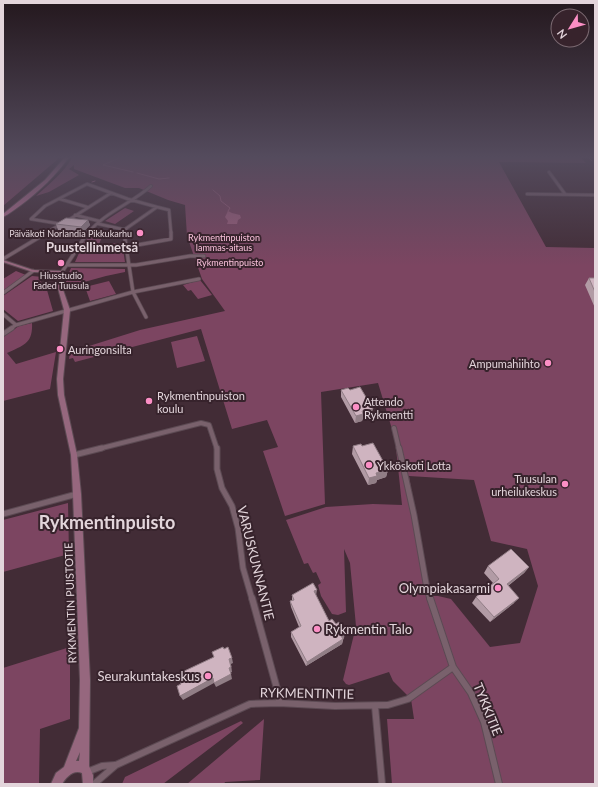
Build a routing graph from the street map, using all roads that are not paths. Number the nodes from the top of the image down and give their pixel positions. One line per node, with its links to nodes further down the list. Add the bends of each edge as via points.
1 (33, 193): 13 (main road)
2 (71, 193): 8 (street)
3 (111, 193): 9 (street); 10 (street)
4 (142, 193): 9 (street)
5 (527, 194): 6 (street)
6 (565, 194): 7 (street)
7 (595, 195)
8 (60, 199): 10 (street); 18 (street, via 45,206 31,219)
9 (132, 200): 11 (street); 23 (street, via 100,221 81,240)
10 (87, 207): 12 (street)
11 (157, 207): 19 (street); 20 (street, via 169,210 171,239)
12 (75, 215): 14 (street); 17 (street)
13 (3, 216)
14 (68, 220): 15 (street); 18 (street)
15 (77, 221)
16 (84, 222): 17 (street)
17 (99, 222): 19 (street)
18 (61, 224): 22 (street)
19 (126, 229): 20 (street, via 123,234)
20 (126, 247): 24 (street)
21 (204, 256): 24 (street)
22 (3, 260): 25 (street)
23 (67, 265): 24 (street); 26 (street)
24 (129, 265): 28 (street)
25 (33, 271): 26 (street); 29 (street)
26 (62, 272): 30 (street, RYKMENTIN PUISTOTIE, via 58,281)
27 (199, 279): 28 (street)
28 (133, 292): 30 (street); 32 (street)
29 (3, 293)
30 (67, 310): 33 (street); 36 (street, RYKMENTIN PUISTOTIE, via 60,383)
31 (3, 314): 33 (street)
32 (146, 317)
33 (16, 324): 34 (street)
34 (3, 334)
35 (394, 428): 39 (street, TYKKITIE, via 414,515 427,589)
36 (74, 455): 37 (street, RYKMENTIN PUISTOTIE); 40 (street, VARUSKUNNANTIE, via 201,423 209,425 217,449 217,469 238,528 243,568 274,676)
37 (77, 494): 38 (street); 42 (street, RYKMENTIN PUISTOTIE, via 85,680)
38 (3, 514)
39 (453, 667): 41 (street, RYKMENTINTIE, via 408,699); 50 (street, TYKKITIE, via 469,689 478,709 489,740)
40 (279, 703): 41 (street, RYKMENTINTIE); 43 (street, RYKMENTINTIE, via 250,704 241,707)
41 (375, 706): 49 (street)
42 (84, 728): 44 (street, RYKMENTIN PUISTOTIE); 45 (street, RYKMENTIN PUISTOTIE)
43 (116, 765): 45 (street, RYKMENTINTIE); 48 (street, RYKMENTINTIE)
44 (68, 768): 45 (street, via 79,766); 46 (street, RYKMENTIN PUISTOTIE)
45 (85, 770): 47 (street, RYKMENTIN PUISTOTIE)
46 (56, 784)
47 (88, 784)
48 (94, 784)
49 (382, 784)
50 (499, 784)

